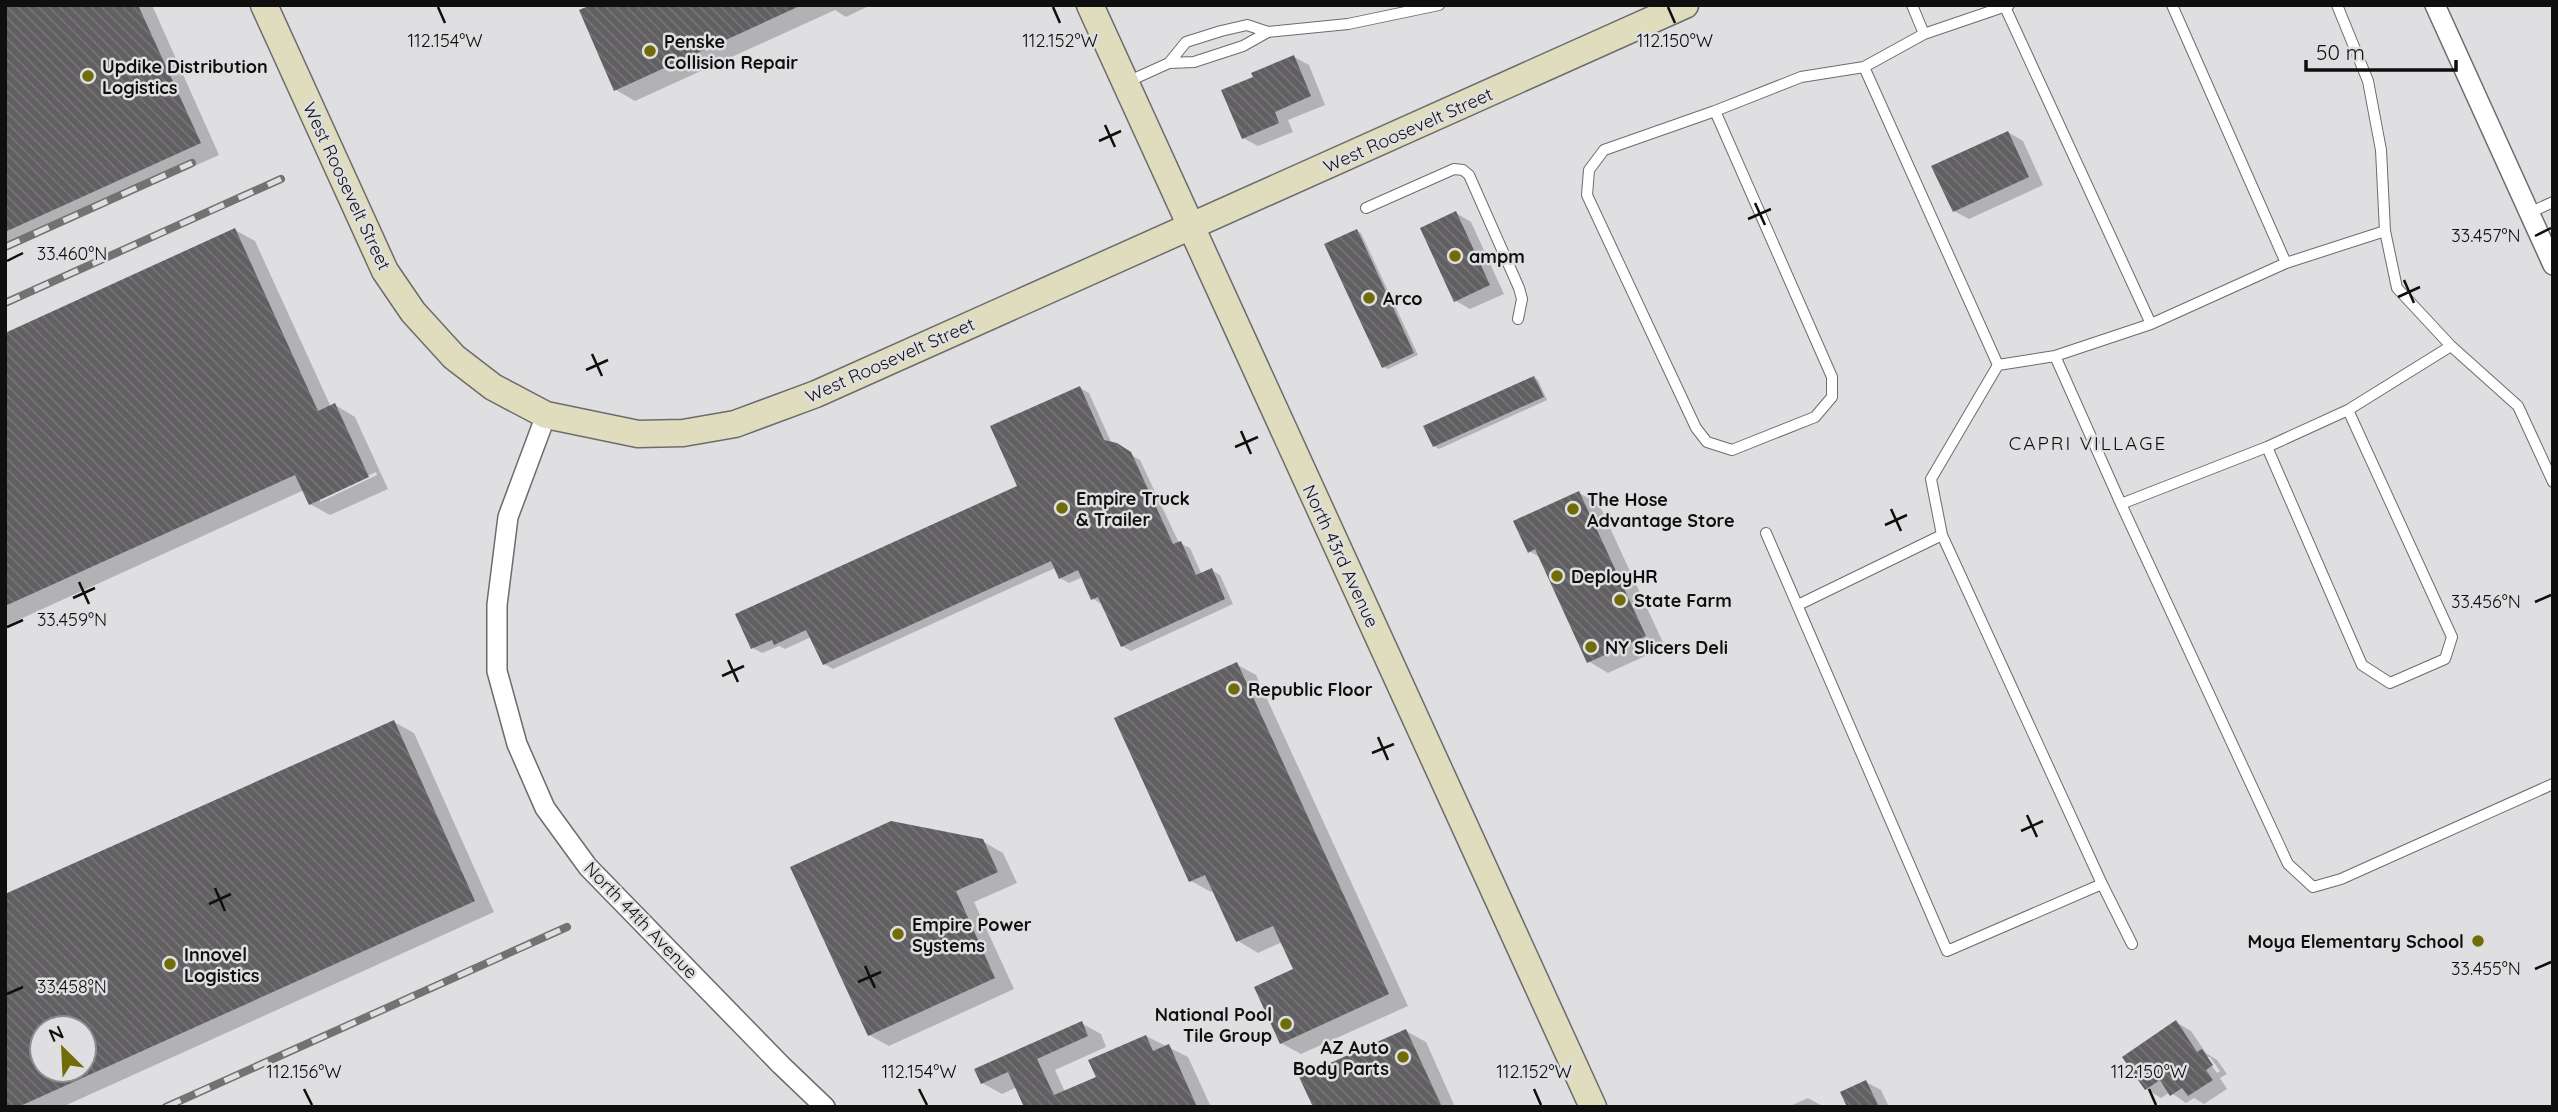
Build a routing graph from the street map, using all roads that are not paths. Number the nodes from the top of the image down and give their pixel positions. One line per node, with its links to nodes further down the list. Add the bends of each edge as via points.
1 (264, 5): 29 (street, West Roosevelt Street, via 385,271 413,312 454,357 493,387)
2 (1090, 5): 14 (street, North 43rd Avenue)
3 (1438, 5): 10 (lane, via 1348,24)
4 (1685, 5): 19 (street, West Roosevelt Street)
5 (1912, 5): 11 (lane)
6 (2172, 5): 21 (lane)
7 (2337, 5): 20 (lane, via 2368,81 2381,150)
8 (2434, 5): 18 (street)
9 (2007, 6): 11 (lane); 24 (lane)
10 (1268, 32): 12 (lane, via 1243,46 1194,62); 12 (lane, via 1247,25 1221,31 1186,42)
11 (1924, 34): 13 (lane)
12 (1169, 62): 14 (lane)
13 (1864, 67): 15 (lane, via 1801,77); 27 (lane)
14 (1126, 82): 19 (street, North 43rd Avenue)
15 (1715, 111): 15 (lane, via 1604,150 1589,170 1587,195 1696,428 1707,442 1732,450 1815,417 1832,397 1832,377)
16 (2553, 202): 18 (lane)
17 (1366, 208): 23 (lane, via 1454,169 1463,170 1519,288)
18 (2529, 214): 22 (street)
19 (1192, 226): 29 (street, West Roosevelt Street, via 816,394 735,424 683,433 638,433); 40 (street, North 43rd Avenue)
20 (2385, 231): 21 (lane); 25 (lane, via 2397,288)
21 (2286, 264): 24 (lane)
22 (2553, 265)
23 (1518, 319)
24 (2151, 324): 26 (lane)
25 (2451, 346): 28 (lane); 31 (lane, via 2518,406)
26 (2055, 356): 27 (lane); 32 (lane)
27 (1998, 365): 34 (lane, via 1931,479)
28 (2348, 410): 30 (lane); 30 (lane, via 2452,637 2445,659 2390,683 2362,665)
29 (546, 415): 39 (street, North 44th Avenue, via 508,517 498,605 498,671 517,744 545,807 587,867)
30 (2267, 447): 32 (lane)
31 (2553, 482)
32 (2121, 504): 36 (lane, via 2288,864 2313,887 2341,879)
33 (1766, 533): 35 (lane)
34 (1942, 535): 35 (lane); 37 (lane)
35 (1798, 606): 37 (lane, via 1947,951)
36 (2553, 783)
37 (2102, 884): 38 (lane)
38 (2132, 944)
39 (825, 1107)
40 (1593, 1107)

